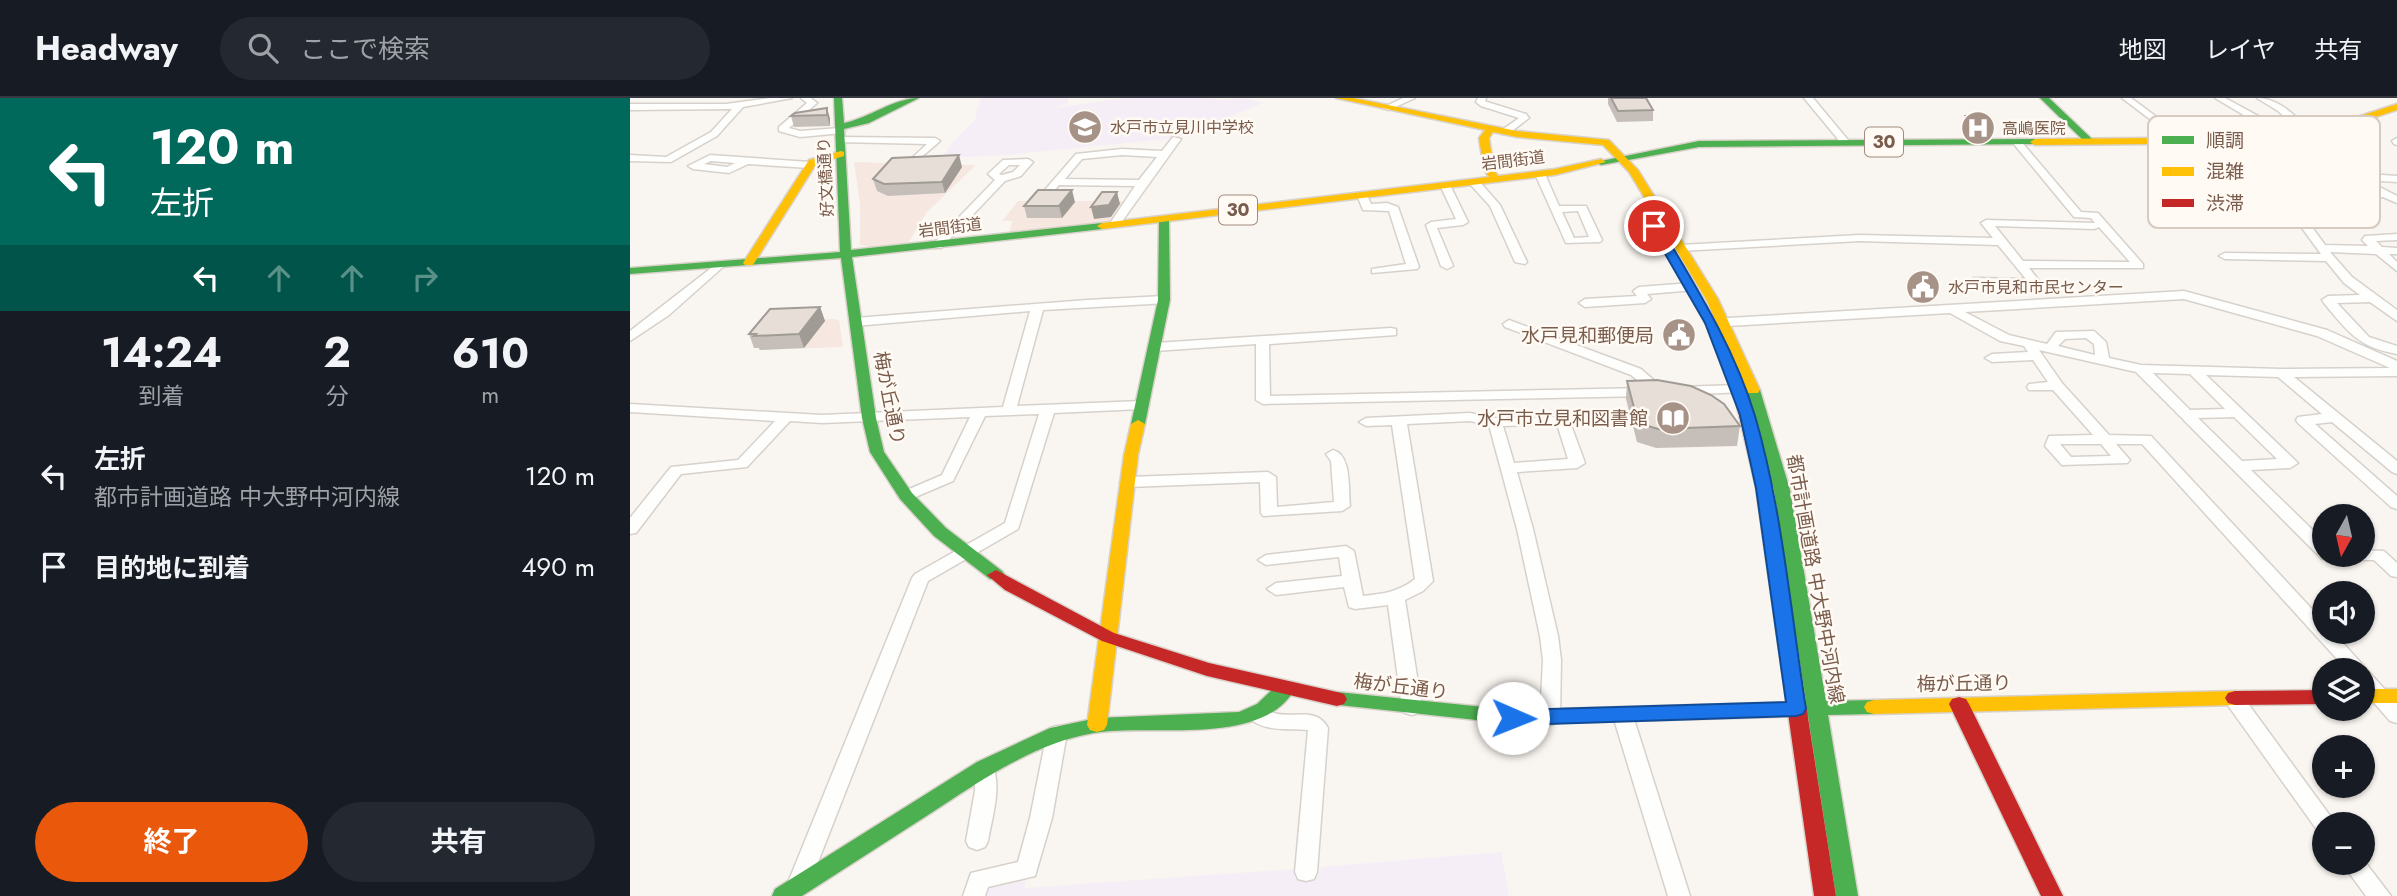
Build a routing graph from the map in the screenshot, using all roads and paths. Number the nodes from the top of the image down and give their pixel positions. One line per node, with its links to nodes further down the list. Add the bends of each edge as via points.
1 (666, 98): 16 (street)
2 (788, 98): 14 (street)
3 (805, 98): 24 (street, via 813,103 782,130)
4 (838, 98): 24 (street, 好文橋通り)
5 (915, 98): 24 (street, via 860,123)
6 (1340, 98): 17 (street)
7 (1410, 98): 17 (street)
8 (1482, 98): 23 (street, via 1484,104 1525,118)
9 (1808, 98): 29 (street)
10 (2044, 98): 28 (street)
11 (2126, 98): 19 (street)
12 (2219, 98): 20 (street)
13 (2261, 98): 21 (street)
14 (739, 106): 16 (street); 32 (street, via 714,134 668,160)
15 (630, 107): 16 (street)
16 (678, 108)
17 (1386, 108): 23 (street)
18 (2395, 109): 22 (street, 岩間街道 / 30)
19 (2153, 116)
20 (2251, 116)
21 (2288, 116)
22 (2372, 116)
23 (1498, 131): 33 (street, via 1606,142); 38 (street, via 1484,138)
24 (840, 138): 31 (street, via 935,141); 35 (street); 61 (street, 好文橋通り)
25 (1176, 139): 30 (street)
26 (2148, 140): 28 (street, 岩間街道 / 30)
27 (2016, 141): 28 (street, 岩間街道 / 30); 29 (street, 岩間街道 / 30); 52 (street, via 2078,215 2094,215)
28 (2089, 141)
29 (1845, 142): 33 (street, 岩間街道 / 30, via 1708,144)
30 (1163, 154): 40 (street, via 1079,156); 41 (street)
31 (918, 157)
32 (630, 158)
33 (1620, 158): 36 (street, 岩間街道 / 30); 57 (street, 都市計画道路 中大野中河内線, via 1633,170); 72 (street, 都市計画道路 中大野中河内線, via 1620,170)
34 (745, 161): 35 (street)
35 (810, 165): 64 (street)
36 (1540, 174): 38 (street, 岩間街道 / 30); 49 (street)
37 (1001, 179): 56 (street)
38 (1495, 179): 39 (street, 岩間街道 / 30)
39 (1474, 182): 42 (street, 岩間街道 / 30); 63 (street, via 1495,205)
40 (1055, 183): 41 (street); 47 (street)
41 (1142, 183): 51 (street)
42 (1445, 185): 46 (street, 岩間街道 / 30); 67 (street, via 1463,222 1432,225)
43 (2380, 191): 45 (street)
44 (2380, 194): 45 (street)
45 (2385, 194): 48 (street)
46 (1362, 195): 50 (street, 岩間街道 / 30); 70 (street, via 1367,208 1394,209 1413,267)
47 (1043, 198)
48 (2397, 200)
49 (1555, 209)
50 (1164, 219): 51 (street, 岩間街道 / 30); 74 (street)
51 (1114, 225): 56 (street, 岩間街道 / 30)
52 (2103, 226): 55 (street, via 1986,223); 65 (street, via 2139,266)
53 (2307, 228): 60 (street)
54 (2397, 237): 58 (street, via 2369,238)
55 (2001, 242): 57 (street, via 1859,238); 65 (street)
56 (937, 246): 61 (street, 岩間街道 / 30)
57 (1680, 248): 80 (street, 都市計画道路 中大野中河内線)
58 (2380, 251): 59 (street); 60 (street); 68 (street)
59 (2397, 251)
60 (2324, 253): 62 (street); 73 (street)
61 (846, 255): 64 (street, 岩間街道 / 30); 79 (street, 梅が丘通り)
62 (2225, 256)
63 (1521, 262)
64 (749, 263): 66 (street, 岩間街道 / 30)
65 (2021, 264): 71 (street, via 2035,282)
66 (719, 265): 69 (street, 岩間街道 / 30); 83 (street)
67 (1447, 266)
68 (2397, 268)
69 (630, 271)
70 (1376, 271)
71 (1977, 281)
72 (1691, 287): 75 (street, via 1639,291 1645,299); 80 (street, 都市計画道路 中大野中河内線)
73 (2372, 298): 78 (street); 87 (street, via 2328,300 2364,342)
74 (1164, 300): 76 (street); 85 (street)
75 (1586, 303)
76 (1037, 308): 79 (street); 102 (street)
77 (1955, 310): 80 (street); 86 (street, via 2005,338); 90 (street, via 2184,295 2322,333)
78 (2397, 317)
79 (855, 322): 107 (street, 梅が丘通り)
80 (1718, 322): 97 (street, 都市計画道路 中大野中河内線); 135 (street, 都市計画道路 中大野中河内線, via 1761,412 1782,487)
81 (1509, 324): 98 (street, via 1636,372)
82 (1391, 332): 84 (street)
83 (630, 337)
84 (1262, 341): 85 (street); 98 (street, via 1264,400)
85 (1154, 347): 99 (street)
86 (2038, 350): 88 (street); 89 (street); 89 (street, via 2061,335 2089,334 2100,342); 95 (street)
87 (2397, 350)
88 (1992, 358)
89 (2103, 362): 91 (street)
90 (2397, 366)
91 (2141, 369): 92 (street); 105 (street)
92 (2195, 372): 94 (street); 104 (street)
93 (2397, 372): 94 (street)
94 (2281, 373): 108 (street)
95 (2057, 386): 96 (street); 129 (street, via 2105,440 2146,439)
96 (2034, 387)
97 (1739, 389): 98 (street); 137 (street, 都市計画道路 中大野中河内線, via 1764,488)
98 (1660, 391)
99 (1142, 405): 101 (street); 116 (street)
100 (630, 408): 106 (street)
101 (1048, 408): 102 (street); 121 (street, via 1012,526)
102 (1009, 410): 103 (street)
103 (980, 411): 107 (street); 117 (street, via 948,478)
104 (2236, 413): 105 (street); 113 (street, via 2290,463)
105 (2186, 414): 113 (street)
106 (786, 417): 107 (street); 119 (street, via 742,464 676,470)
107 (869, 418): 117 (street, 梅が丘通り, via 877,452)
108 (2335, 418): 115 (street); 118 (street, via 2303,420)
109 (1399, 421): 110 (street); 111 (street, via 1470,417); 127 (street, via 1424,581)
110 (1366, 422)
111 (1496, 422): 114 (street); 114 (street, via 1563,420 1577,463)
112 (1333, 454): 116 (street, via 1338,460 1342,506 1269,513 1268,477)
113 (2238, 466): 120 (street)
114 (1509, 468): 141 (street, via 1549,636)
115 (2397, 469)
116 (1128, 482): 128 (street)
117 (906, 496): 121 (street, 梅が丘通り)
118 (2397, 504)
119 (630, 529)
120 (2312, 539)
121 (965, 553): 128 (street, 梅が丘通り, via 1011,586); 149 (street, via 921,578)
122 (2375, 555): 124 (street)
123 (1266, 560): 125 (street, via 1346,551)
124 (2397, 572)
125 (1351, 581): 126 (street); 127 (street, via 1355,603)
126 (1276, 589)
127 (1396, 599): 136 (street)
128 (1108, 637): 130 (street, 梅が丘通り); 142 (street)
129 (2347, 658)
130 (1285, 689): 136 (street, 梅が丘通り); 138 (street)
131 (2380, 696): 140 (street)
132 (2312, 697): 133 (street, 梅が丘通り)
133 (2234, 699): 134 (street, 梅が丘通り); 145 (street)
134 (1959, 704): 135 (street, 梅が丘通り); 154 (street)
135 (1817, 708): 137 (street, 梅が丘通り); 153 (street, 都市計画道路 中大野中河内線)
136 (1412, 709): 141 (street, 梅が丘通り)
137 (1796, 709): 139 (street, 梅が丘通り); 152 (street, 都市計画道路 中大野中河内線)
138 (1257, 714): 142 (street, via 1241,719); 147 (street, via 1272,722 1313,722 1318,728)
139 (1623, 716): 141 (street, 梅が丘通り); 151 (street)
140 (2397, 716)
141 (1550, 718)
142 (1097, 726): 143 (street)
143 (1057, 733): 144 (street); 150 (street, via 1027,869 979,880)
144 (984, 768): 146 (street, via 986,791); 149 (street)
145 (2316, 812)
146 (976, 841)
147 (1306, 872)
148 (2363, 875): 155 (street)
149 (790, 892)
150 (974, 896)
151 (1679, 896)
152 (1825, 896)
153 (1847, 896)
154 (2052, 896)
155 (2380, 896)

